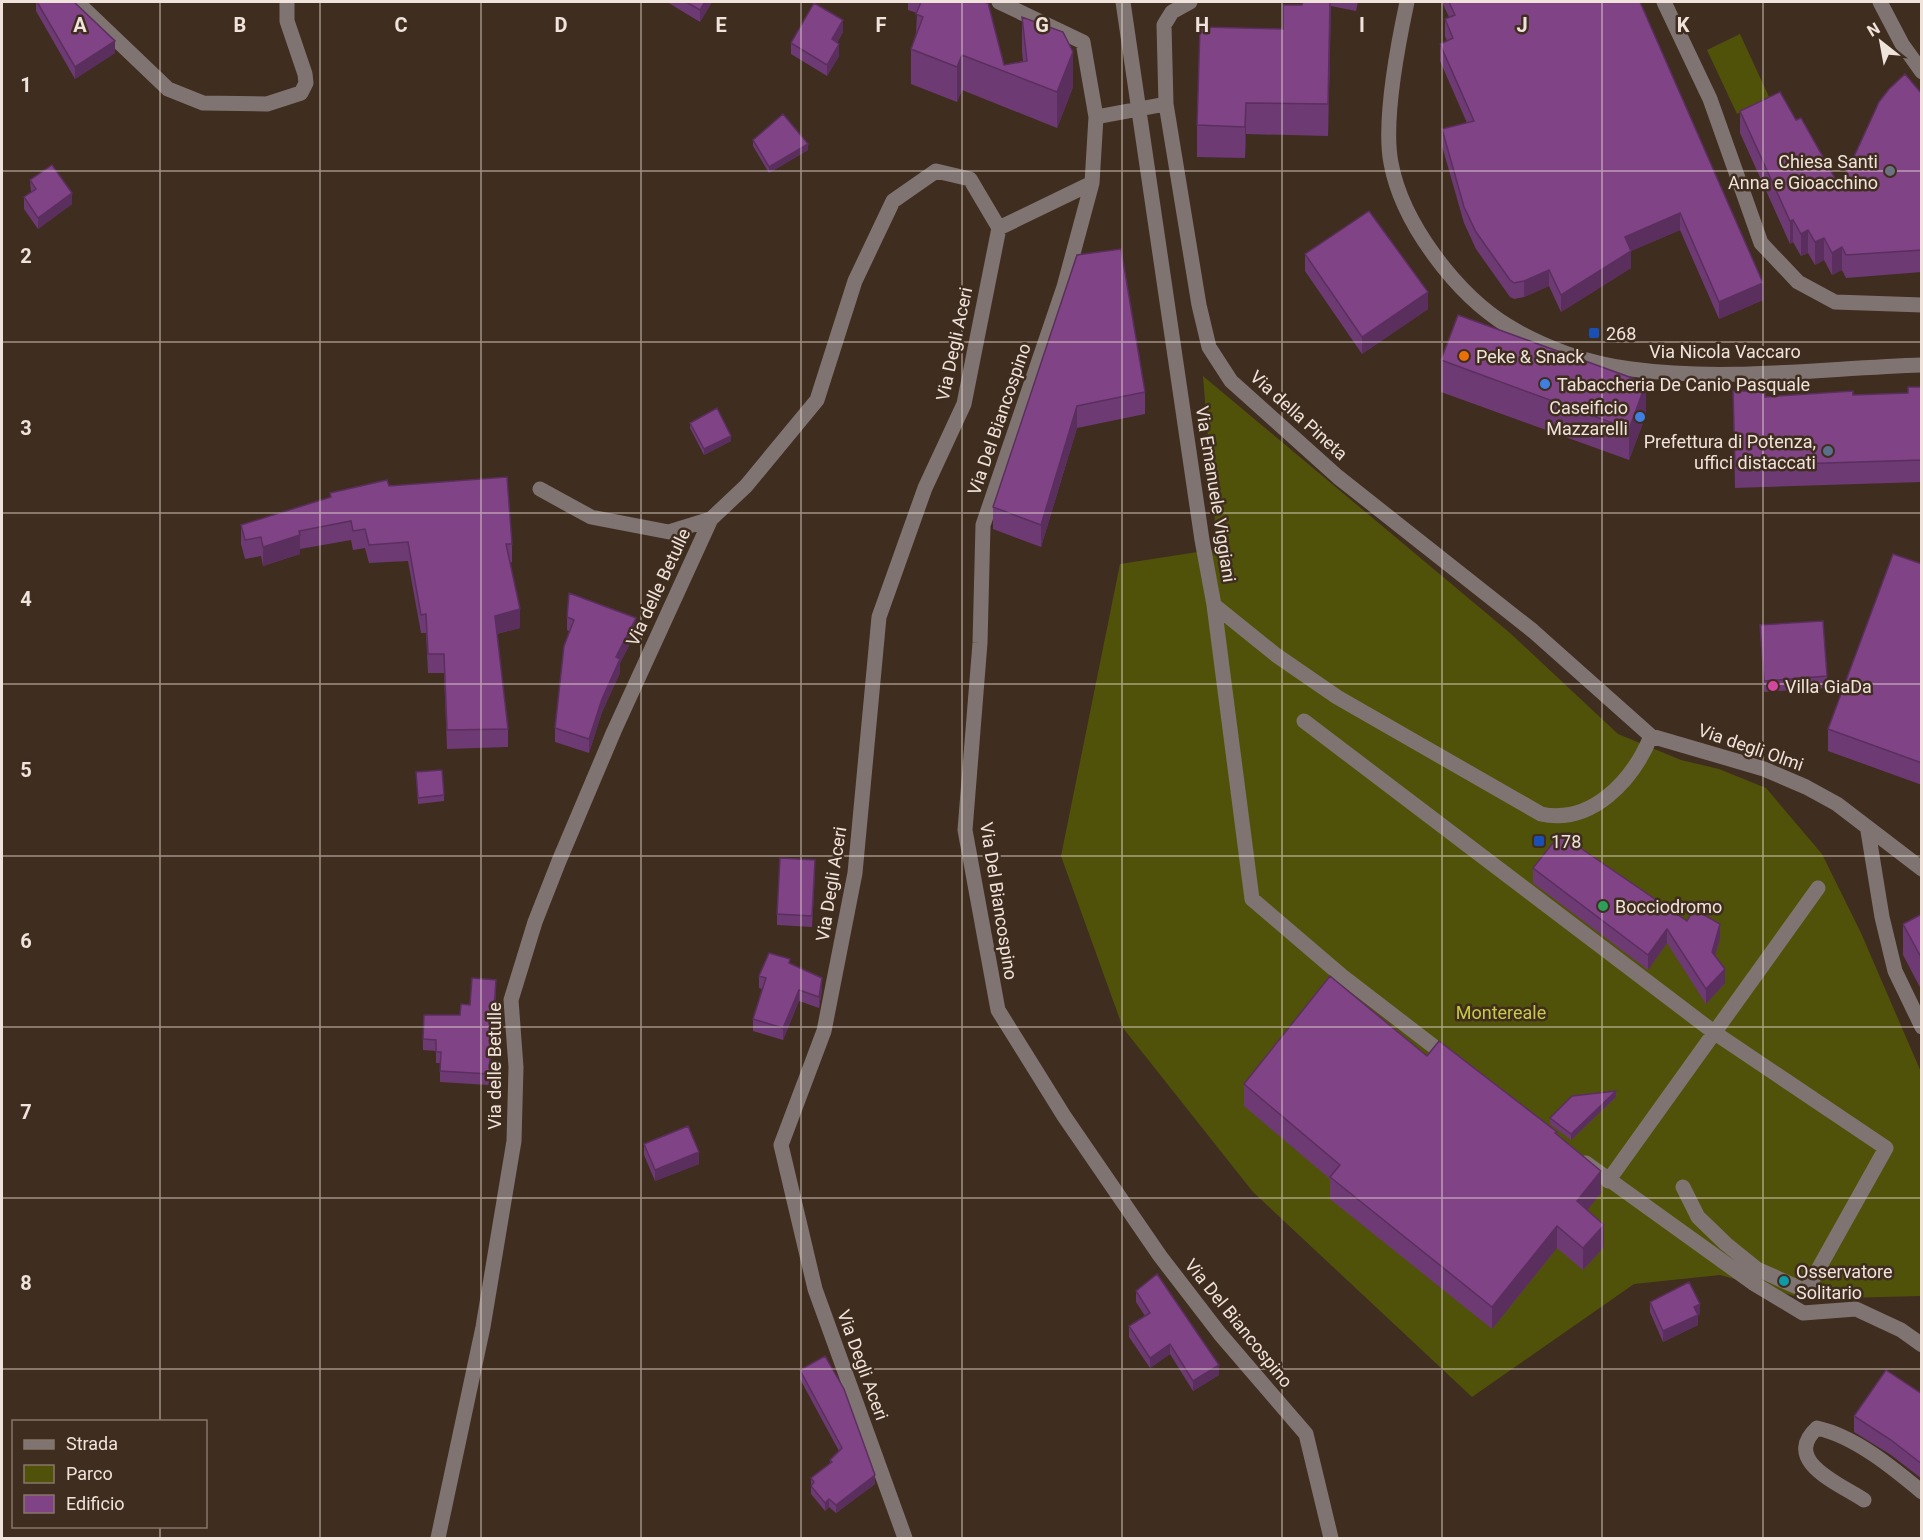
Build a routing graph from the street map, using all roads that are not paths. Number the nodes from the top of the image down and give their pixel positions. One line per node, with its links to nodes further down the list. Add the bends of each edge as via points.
1 (77, 2): 2 (street, via 168,89 203,103 256,104 301,93 306,83 286,21)
2 (287, 2)
3 (999, 2): 11 (street, Via Del Biancospino, via 1083,42)
4 (1123, 2): 18 (street, Via Emanuele Viggiani)
5 (1190, 2): 10 (street, Via della Pineta, via 1172,12 1164,25)
6 (1407, 2): 15 (street, Via Nicola Vaccaro, via 1388,131 1398,189 1434,255 1465,290 1506,324 1542,344 1629,369 1723,374)
7 (1665, 2): 14 (street, via 1710,99 1761,243 1798,282 1835,302)
8 (1880, 2): 9 (street)
9 (1922, 72)
10 (1166, 104): 11 (street); 20 (street, Via della Pineta, via 1206,337 1231,381 1338,477 1533,632)
11 (1096, 117): 12 (street, Via Del Biancospino)
12 (1092, 183): 13 (street); 35 (street, Via Del Biancospino, via 1064,287 983,525 980,643 965,830 998,1010 1064,1116 1160,1256 1220,1334 1306,1434)
13 (999, 228): 17 (street, Via delle Betulle, via 970,179 936,171 893,201 855,280 817,400 746,486); 34 (street, Via Degli Aceri, via 964,404 925,488 879,617 855,873 824,1031 781,1145 815,1289)
14 (1922, 305)
15 (1922, 365)
16 (540, 489): 17 (street, Via delle Betulle, via 591,518 669,532)
17 (711, 519): 33 (street, Via delle Betulle, via 559,861 511,1000 516,1067 514,1141 483,1327)
18 (1214, 605): 20 (street, Via Emanuele Viggiani, via 1337,697 1541,814 1572,816 1613,792 1632,774); 26 (street, via 1252,899 1342,976)
19 (1304, 721): 25 (street)
20 (1651, 736): 21 (street, Via degli Olmi, via 1764,769 1806,787 1837,804)
21 (1868, 831): 22 (street, Via degli Olmi); 24 (street, via 1895,971)
22 (1922, 869)
23 (1818, 888): 25 (street)
24 (1922, 1027)
25 (1715, 1034): 28 (street); 29 (street, via 1886,1148 1806,1291 1757,1269 1726,1244 1698,1217)
26 (1458, 1065)
27 (1571, 1152): 28 (street)
28 (1608, 1180): 30 (street, via 1753,1283 1803,1313 1856,1309 1901,1330)
29 (1683, 1187)
30 (1922, 1345)
31 (1922, 1492): 32 (street, via 1835,1432 1817,1428 1805,1444 1810,1465)
32 (1864, 1500)
33 (438, 1539)
34 (905, 1539)
35 (1331, 1539)

